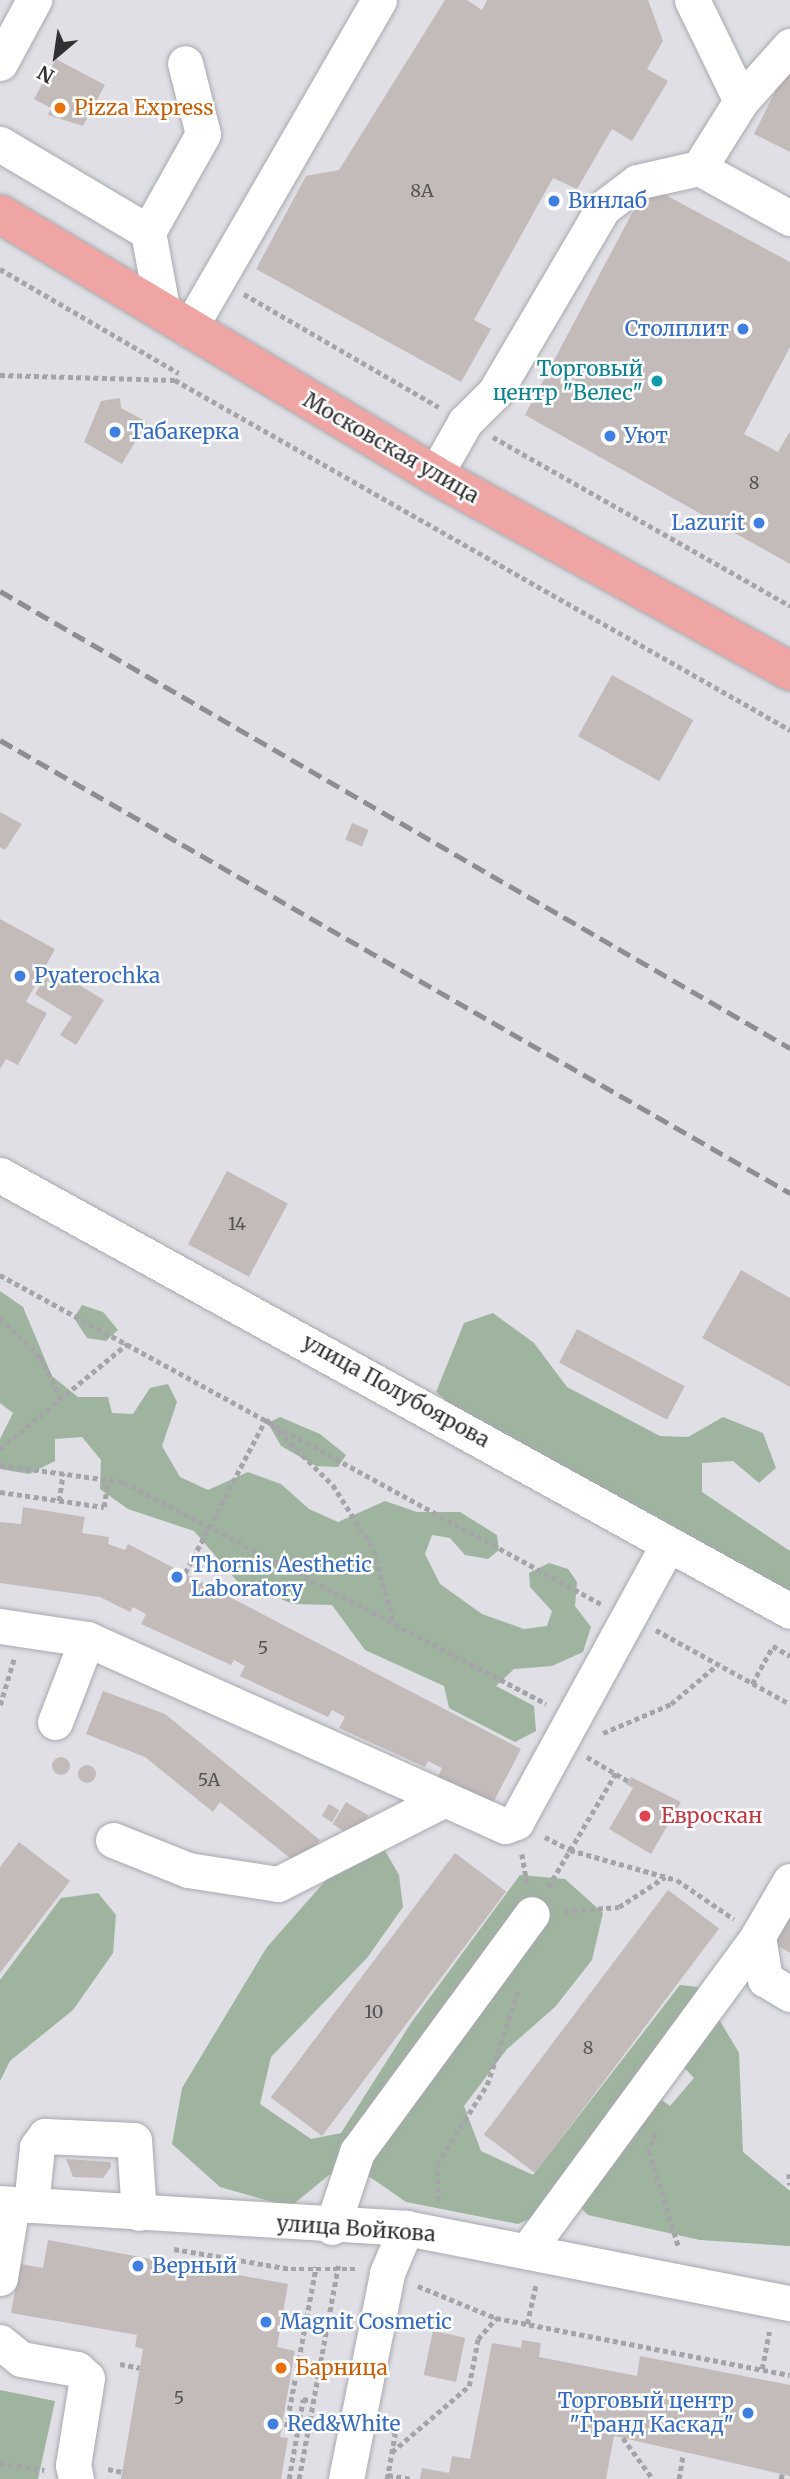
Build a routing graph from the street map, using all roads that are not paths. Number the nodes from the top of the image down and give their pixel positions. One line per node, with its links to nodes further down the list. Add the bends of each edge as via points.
1 (34, 0): 6 (street)
2 (379, 0): 13 (street)
3 (692, 0): 7 (street)
4 (790, 46): 7 (street)
5 (185, 62): 12 (street, via 203,134)
6 (0, 63)
7 (741, 101): 9 (street)
8 (0, 144): 12 (street)
9 (699, 168): 11 (street); 14 (street, via 637,182 603,208 495,392 466,422)
10 (0, 214): 13 (main road, Московская улица)
11 (790, 218)
12 (148, 232): 13 (street)
13 (176, 321): 14 (main road, Московская улица)
14 (435, 475): 15 (main road, Московская улица)
15 (790, 671)
16 (0, 1175): 17 (street, улица Полубоярова)
17 (668, 1544): 18 (street, улица Полубоярова); 22 (street, via 516,1822 505,1826)
18 (790, 1611)
19 (0, 1626): 20 (street)
20 (87, 1639): 21 (street); 22 (street)
21 (55, 1722)
22 (445, 1799): 23 (street, via 278,1884 188,1870)
23 (113, 1840)
24 (790, 1881): 26 (street)
25 (532, 1914): 30 (street, via 357,2152)
26 (758, 1936): 27 (street, via 765,1979); 32 (street)
27 (790, 1994)
28 (14, 2204): 29 (street, улица Войкова); 29 (street, via 45,2136 134,2140); 33 (street)
29 (139, 2213): 30 (street, улица Войкова)
30 (332, 2227): 31 (street, улица Войкова)
31 (422, 2231): 32 (street, улица Войкова); 37 (street, via 387,2273)
32 (527, 2251): 34 (street, улица Войкова)
33 (0, 2278)
34 (790, 2303)
35 (0, 2342): 36 (street, via 20,2359 77,2369 87,2378 73,2465)
36 (89, 2474)
37 (346, 2479)

